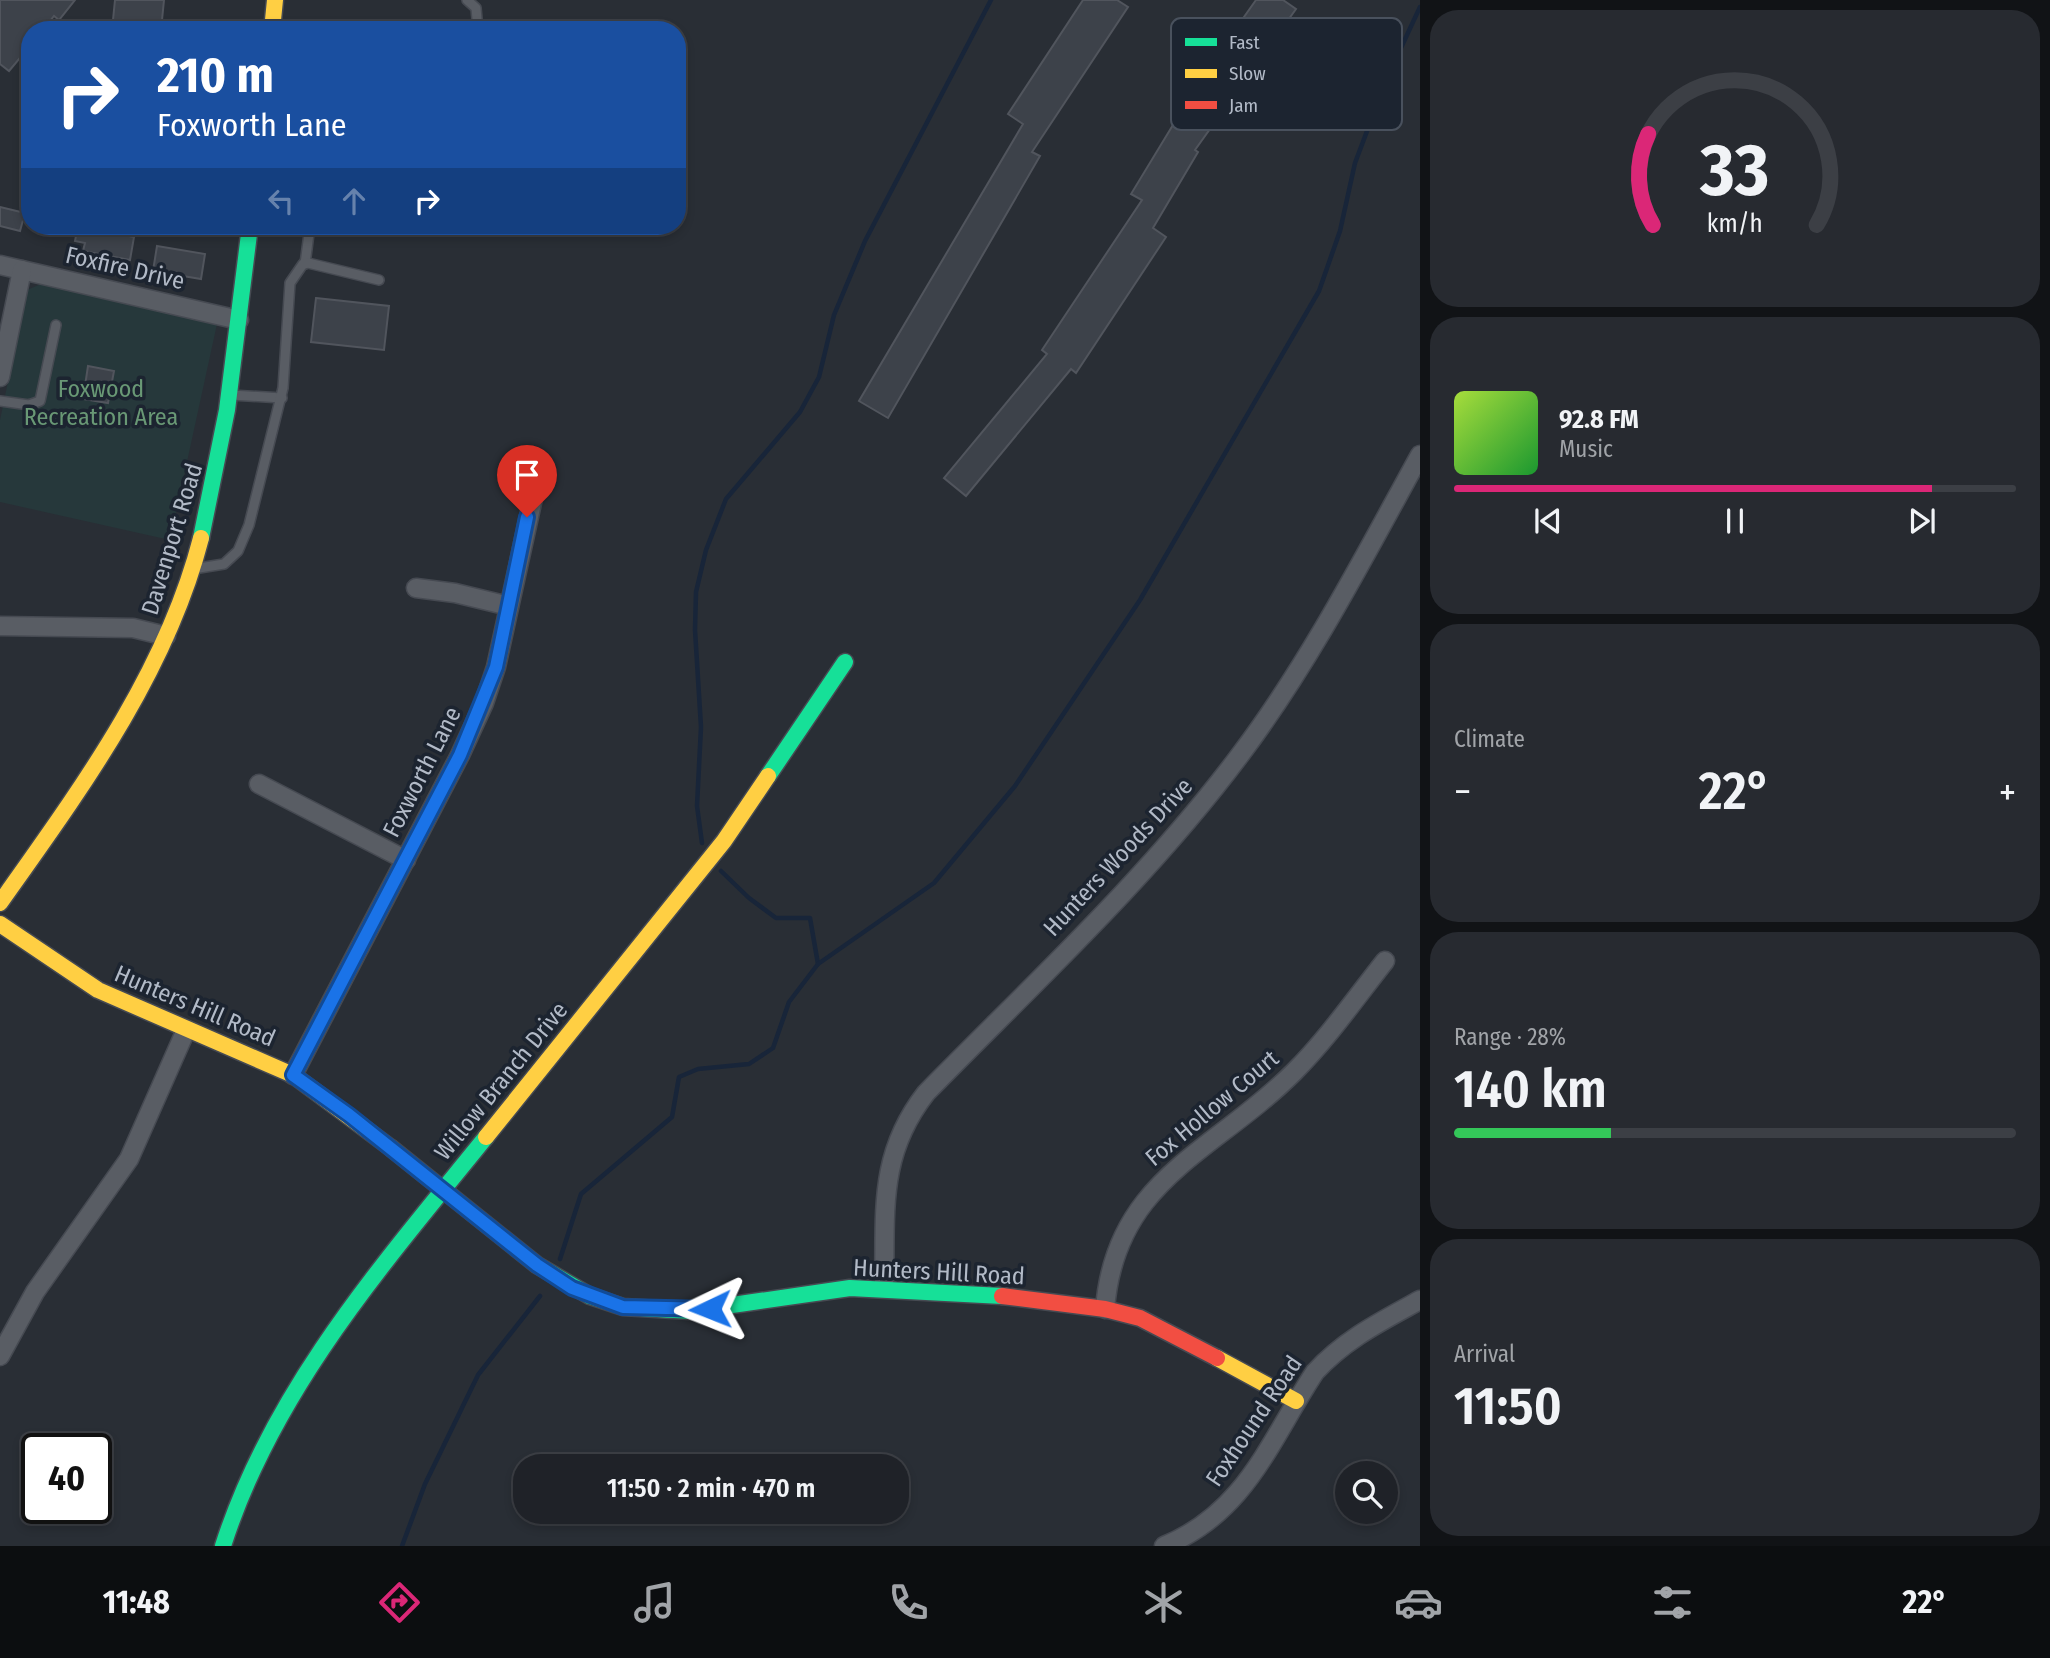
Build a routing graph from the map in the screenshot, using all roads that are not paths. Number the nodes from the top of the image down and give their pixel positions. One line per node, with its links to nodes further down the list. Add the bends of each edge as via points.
1 (275, 0): 3 (street)
2 (467, 0): 4 (lane, via 476,8)
3 (273, 21)
4 (477, 21)
5 (249, 235): 11 (street, Davenport Road)
6 (309, 235): 7 (lane)
7 (305, 264): 10 (lane); 15 (lane, via 290,283)
8 (0, 265): 9 (street, Foxfire Drive)
9 (22, 270): 11 (street, Foxfire Drive); 13 (street)
10 (379, 280)
11 (239, 320): 14 (street, Davenport Road)
12 (56, 325): 16 (lane, via 40,401 29,405)
13 (0, 377)
14 (229, 395): 15 (lane); 19 (street, Davenport Road, via 218,468)
15 (282, 398): 19 (lane, via 238,551 224,564)
16 (0, 401)
17 (1420, 455): 33 (street, Hunters Woods Drive, via 1328,622 1241,754 1164,849 911,1113 888,1172)
18 (539, 471): 21 (street, Foxworth Lane)
19 (191, 569): 23 (street, Davenport Road)
20 (416, 589): 21 (street)
21 (509, 606): 26 (street, Foxworth Lane, via 484,703)
22 (0, 626): 23 (street, via 133,628)
23 (166, 636): 27 (street, Davenport Road, via 108,744)
24 (845, 662): 32 (street, Willow Branch Drive, via 724,841)
25 (260, 784): 26 (street)
26 (405, 860): 31 (street, Foxworth Lane)
27 (0, 903)
28 (0, 925): 30 (street, Hunters Hill Road, via 99,990)
29 (1385, 961): 35 (street, Fox Hollow Court, via 1293,1073 1176,1168 1140,1206 1113,1256)
30 (186, 1030): 31 (street, Hunters Hill Road); 36 (street, via 129,1159 35,1292)
31 (293, 1075): 32 (street, Hunters Hill Road)
32 (443, 1190): 33 (street, Hunters Hill Road, via 572,1288 623,1307 691,1311 850,1288); 38 (street, Willow Branch Drive, via 336,1328 290,1400 253,1468)
33 (884, 1288): 35 (street, Hunters Hill Road, via 1023,1297)
34 (1420, 1300): 37 (street, Foxhound Road, via 1342,1346 1315,1372)
35 (1105, 1309): 37 (street, Hunters Hill Road, via 1140,1318)
36 (0, 1356)
37 (1296, 1401): 39 (street, Foxhound Road, via 1237,1495 1203,1527)
38 (223, 1546)
39 (1164, 1546)

